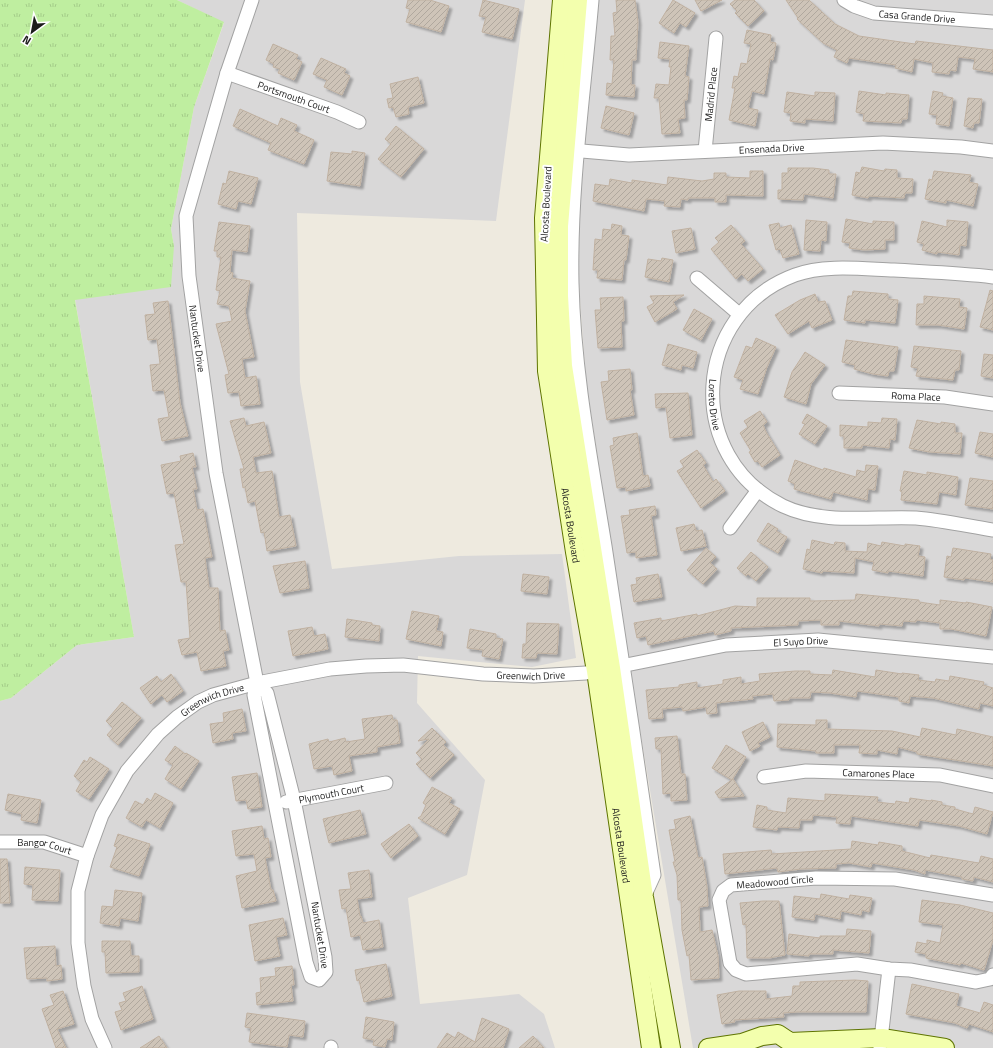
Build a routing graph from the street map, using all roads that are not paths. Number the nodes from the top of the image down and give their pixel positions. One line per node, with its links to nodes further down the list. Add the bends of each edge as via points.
1 (252, 0): 8 (street, Nantucket Drive)
2 (562, 0): 10 (main road, Alcosta Boulevard)
3 (578, 0): 10 (main road, Alcosta Boulevard)
4 (592, 0): 10 (street, Alcosta Boulevard)
5 (844, 0): 6 (street, Casa Grande Drive, via 874,13)
6 (993, 22)
7 (716, 38): 11 (street, Madrid Place)
8 (227, 73): 9 (street, Portsmouth Court); 23 (street, Nantucket Drive, via 186,216 189,276 216,473)
9 (359, 122)
10 (564, 149): 11 (street, Ensenada Drive, via 629,155); 22 (main road, Alcosta Boulevard, via 559,226 563,366)
11 (705, 151): 12 (street, Ensenada Drive, via 883,143)
12 (993, 151)
13 (993, 277): 15 (street, Loreto Drive, via 852,268 821,270 797,274 768,287)
14 (697, 278): 15 (street)
15 (739, 314): 18 (street, Loreto Drive, via 719,351 713,378 713,408 721,437 735,466)
16 (839, 393): 17 (street, Roma Place, via 945,397)
17 (993, 404)
18 (758, 490): 19 (street); 20 (street, Loreto Drive, via 783,506 818,517 917,518)
19 (730, 528)
20 (993, 530)
21 (993, 657): 22 (street, El Suyo Drive, via 818,640 726,645)
22 (609, 668): 23 (street, Greenwich Drive, via 534,676 483,674 403,665 366,666); 39 (main road, Alcosta Boulevard); 40 (main road, Alcosta Boulevard, via 644,897)
23 (257, 683): 27 (street, Nantucket Drive, via 267,693); 28 (street, Nantucket Drive, via 254,695); 30 (street, Greenwich Drive, via 228,690 198,702 158,734 127,771 113,793)
24 (764, 777): 26 (street, Camarones Place, via 806,771 940,775)
25 (386, 783): 27 (street, Plymouth Court)
26 (993, 786)
27 (294, 800): 28 (street, Plymouth Court); 31 (street, Nantucket Drive)
28 (276, 804): 32 (street, Nantucket Drive)
29 (0, 842): 30 (street, Bangor Court, via 44,842)
30 (87, 856): 38 (street, Greenwich Drive, via 78,891 78,943 92,1019)
31 (310, 879): 32 (street); 32 (street, Nantucket Drive, via 326,968 324,977 319,980 311,977 308,970)
32 (291, 882)
33 (993, 894): 34 (street, Meadowood Circle, via 896,880 816,878 731,885 723,891 719,900 730,963 736,970 746,974 857,964)
34 (890, 969): 35 (street, Meadowood Circle, via 910,970 976,982 990,979); 36 (street)
35 (993, 975)
36 (881, 1043): 37 (main road); 42 (main road)
37 (786, 1045): 41 (main road, via 778,1034)
38 (105, 1048)
39 (651, 1048)
40 (671, 1048)
41 (708, 1048)
42 (945, 1048)

